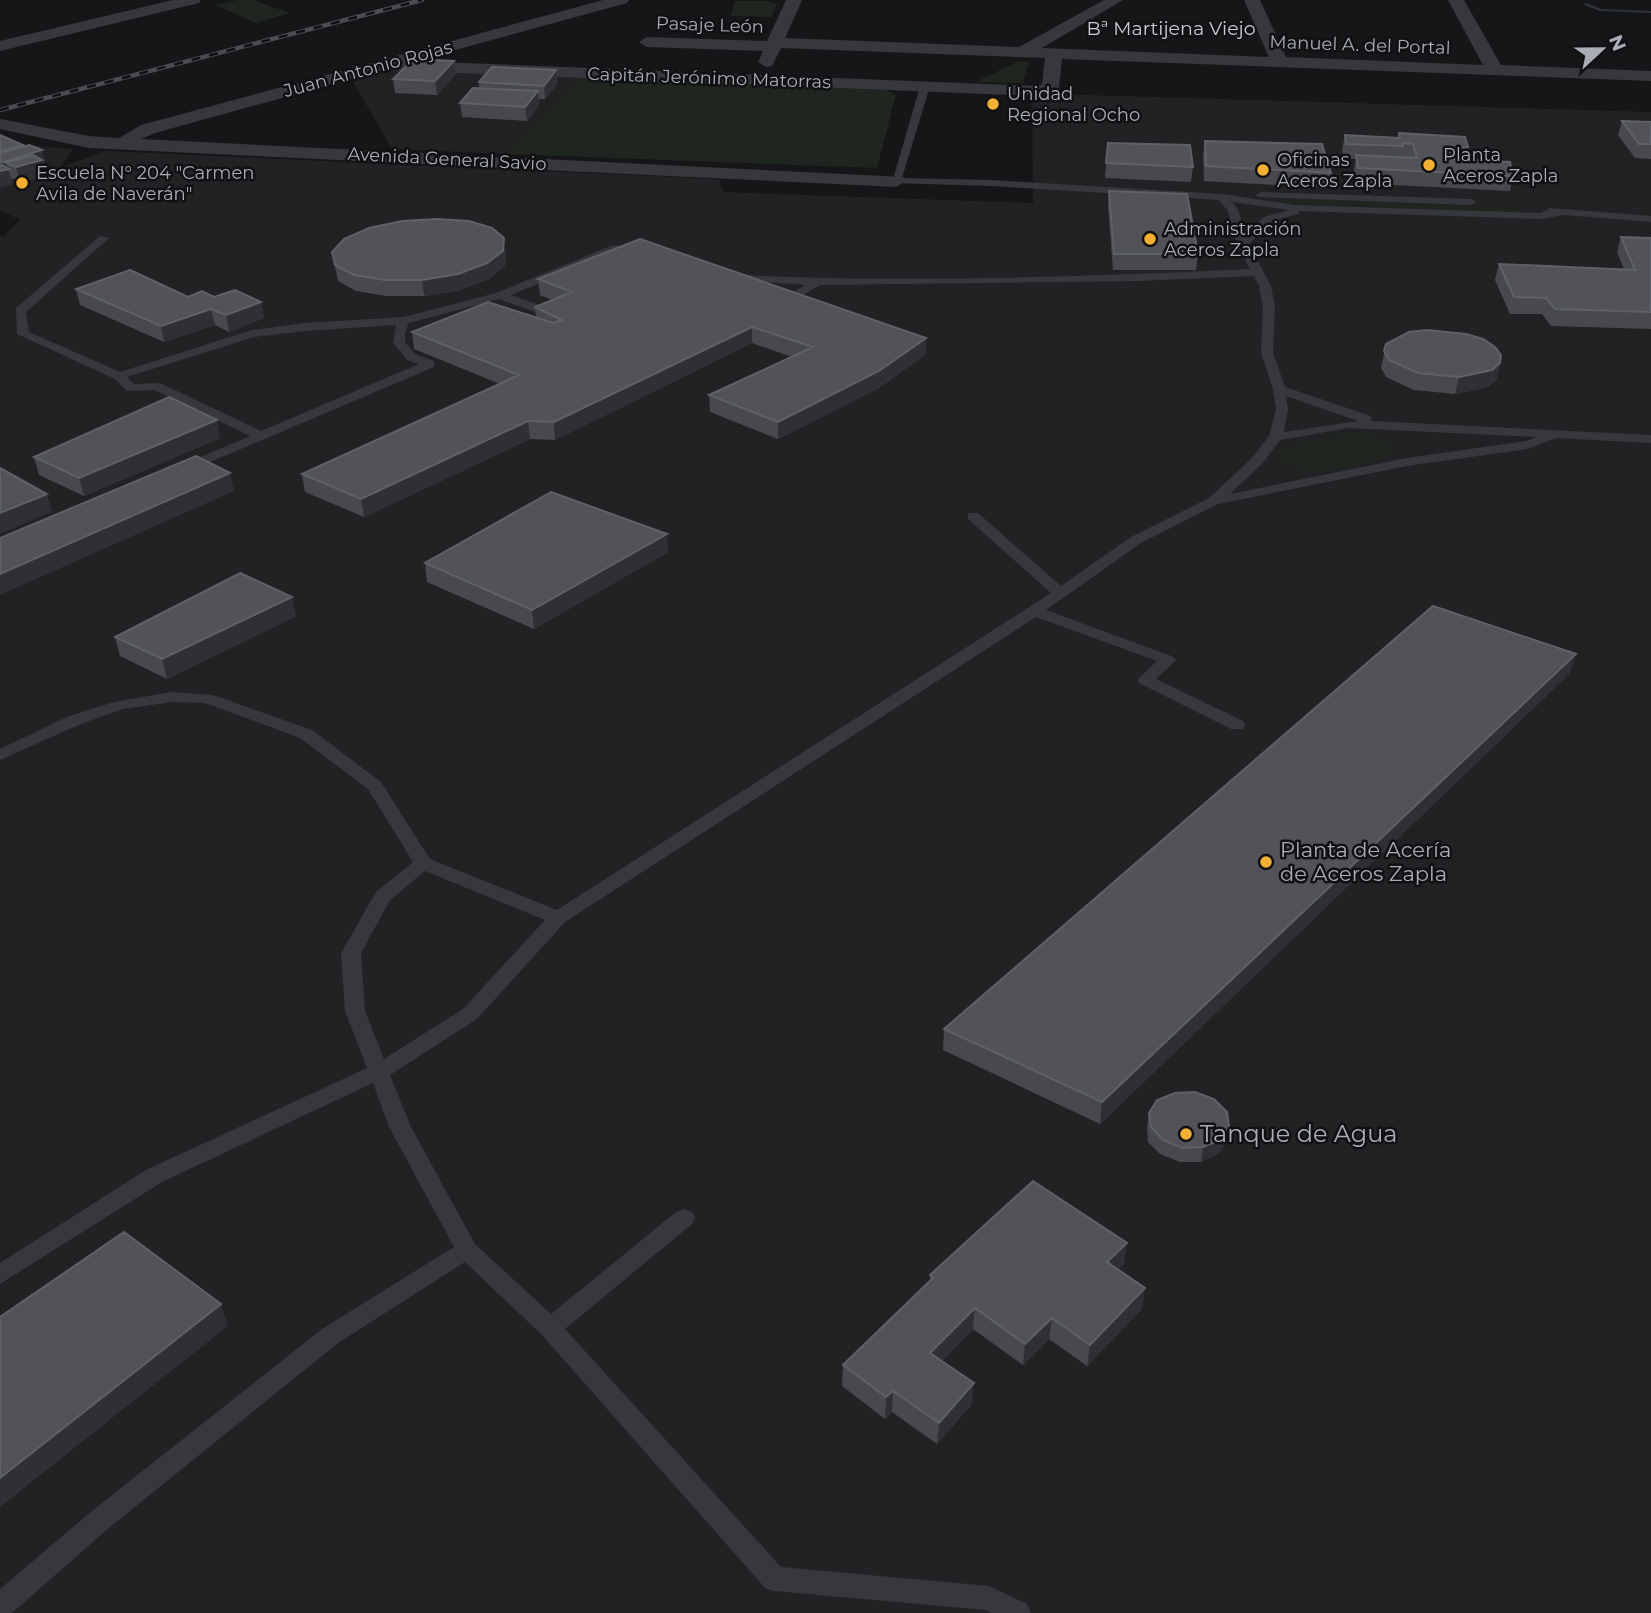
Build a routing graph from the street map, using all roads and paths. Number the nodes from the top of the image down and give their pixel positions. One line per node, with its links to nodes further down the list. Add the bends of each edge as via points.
1 (193, 0): 10 (street)
2 (621, 0): 7 (street, Juan Antonio Rojas)
3 (794, 0): 9 (street)
4 (1115, 0): 11 (street)
5 (1252, 0): 13 (street)
6 (1456, 0): 16 (street)
7 (501, 32): 14 (street, Juan Antonio Rojas); 15 (street)
8 (647, 41): 9 (street, Pasaje León)
9 (773, 45): 11 (street, Manuel A. del Portal); 18 (street)
10 (0, 46)
11 (1021, 53): 12 (street, Manuel A. del Portal); 20 (street)
12 (1054, 54): 13 (street, Manuel A. del Portal); 20 (street, Capitán Jerónimo Matorras, via 1051,88)
13 (1280, 63): 16 (street, Manuel A. del Portal)
14 (380, 65): 15 (street, Capitán Jerónimo Matorras); 23 (street, Juan Antonio Rojas, via 148,129)
15 (467, 69): 18 (street, Capitán Jerónimo Matorras)
16 (1495, 70): 17 (street, Manuel A. del Portal)
17 (1651, 76)
18 (757, 80): 19 (street, Capitán Jerónimo Matorras)
19 (925, 86): 20 (street, Capitán Jerónimo Matorras); 21 (lane)
20 (953, 88): 21 (street)
21 (920, 103): 24 (lane)
22 (0, 124): 23 (street, Avenida General Savio, via 74,141)
23 (117, 144): 24 (street, Avenida General Savio)
24 (895, 181): 25 (lane)
25 (1222, 197): 26 (lane); 27 (lane, via 1279,194 1456,201); 30 (lane, via 1233,210)
26 (1318, 208): 27 (lane); 30 (lane, via 1273,216)
27 (1561, 213): 28 (lane)
28 (1651, 219)
29 (104, 239): 39 (lane, via 20,311 23,334)
30 (1243, 244): 32 (lane)
31 (651, 250): 35 (lane, via 615,248)
32 (1258, 272): 34 (lane); 40 (lane, via 1269,307 1267,353)
33 (730, 277): 34 (lane)
34 (817, 282): 36 (lane)
35 (500, 295): 37 (lane); 38 (lane)
36 (784, 302)
37 (550, 313)
38 (404, 321): 39 (lane, via 252,334); 43 (lane, via 399,343 411,357 430,364)
39 (119, 376): 43 (lane, via 131,388 156,386)
40 (1279, 389): 41 (lane); 44 (lane, via 1282,409)
41 (1389, 425): 42 (lane); 44 (lane, via 1349,424)
42 (1560, 433): 45 (lane); 47 (lane, via 1528,445 1407,462)
43 (260, 436): 46 (lane)
44 (1276, 437): 47 (lane)
45 (1651, 439)
46 (173, 474)
47 (1214, 501): 49 (lane, via 1136,540)
48 (973, 516): 49 (lane)
49 (1060, 593): 50 (lane)
50 (1035, 611): 51 (lane, via 1168,660 1145,680); 54 (lane)
51 (1237, 725)
52 (0, 755): 53 (lane, via 120,705 172,697 206,698 306,734 374,786)
53 (424, 863): 54 (lane); 55 (lane, via 383,896 351,953 355,1011)
54 (558, 918): 55 (lane, via 470,1014)
55 (380, 1071): 57 (lane, via 400,1127); 58 (lane, via 154,1176)
56 (684, 1218): 59 (lane)
57 (467, 1250): 59 (lane); 60 (lane, via 330,1336)
58 (0, 1275)
59 (550, 1328): 61 (lane, via 775,1579 989,1598)
60 (0, 1605)
61 (1018, 1613)

